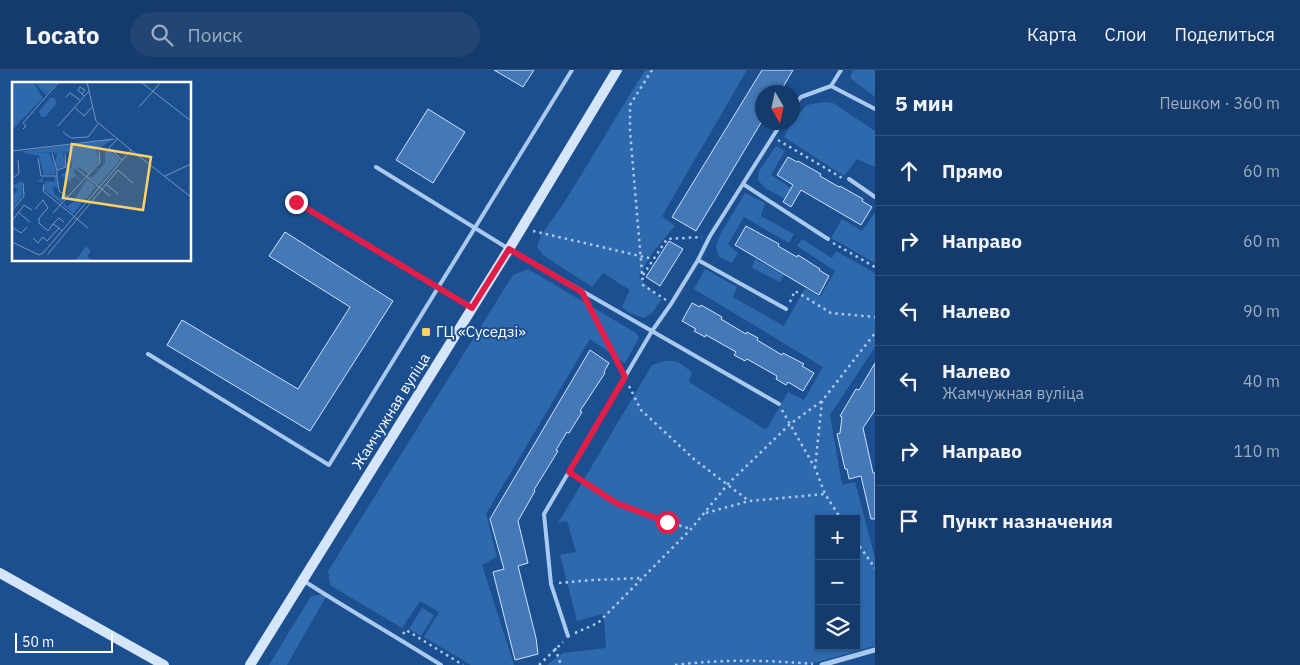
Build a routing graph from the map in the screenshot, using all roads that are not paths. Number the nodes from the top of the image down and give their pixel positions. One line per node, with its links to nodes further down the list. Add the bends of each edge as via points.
1 (572, 70): 13 (lane)
2 (618, 70): 15 (main road, Жамчужная вуліца)
3 (841, 70): 4 (lane)
4 (831, 86): 5 (lane); 6 (lane)
5 (800, 97)
6 (875, 109)
7 (776, 130): 10 (lane)
8 (376, 167): 13 (lane)
9 (848, 179): 11 (lane)
10 (743, 184): 14 (lane); 16 (lane)
11 (875, 197)
12 (296, 202): 17 (lane)
13 (475, 229): 15 (lane); 17 (lane)
14 (828, 240)
15 (509, 249): 18 (main road, Жамчужная вуліца); 20 (lane)
16 (698, 260): 19 (lane); 20 (lane)
17 (439, 288): 18 (lane); 21 (lane, via 329,465)
18 (472, 308): 24 (main road, Жамчужная вуліца)
19 (786, 309)
20 (652, 331): 22 (lane); 25 (lane, via 544,514 551,584)
21 (148, 354)
22 (779, 404)
23 (0, 573): 27 (main road)
24 (304, 581): 28 (main road, Жамчужная вуліца); 29 (lane)
25 (568, 636)
26 (875, 650): 30 (street)
27 (164, 665)
28 (250, 665)
29 (441, 665)
30 (822, 665)

